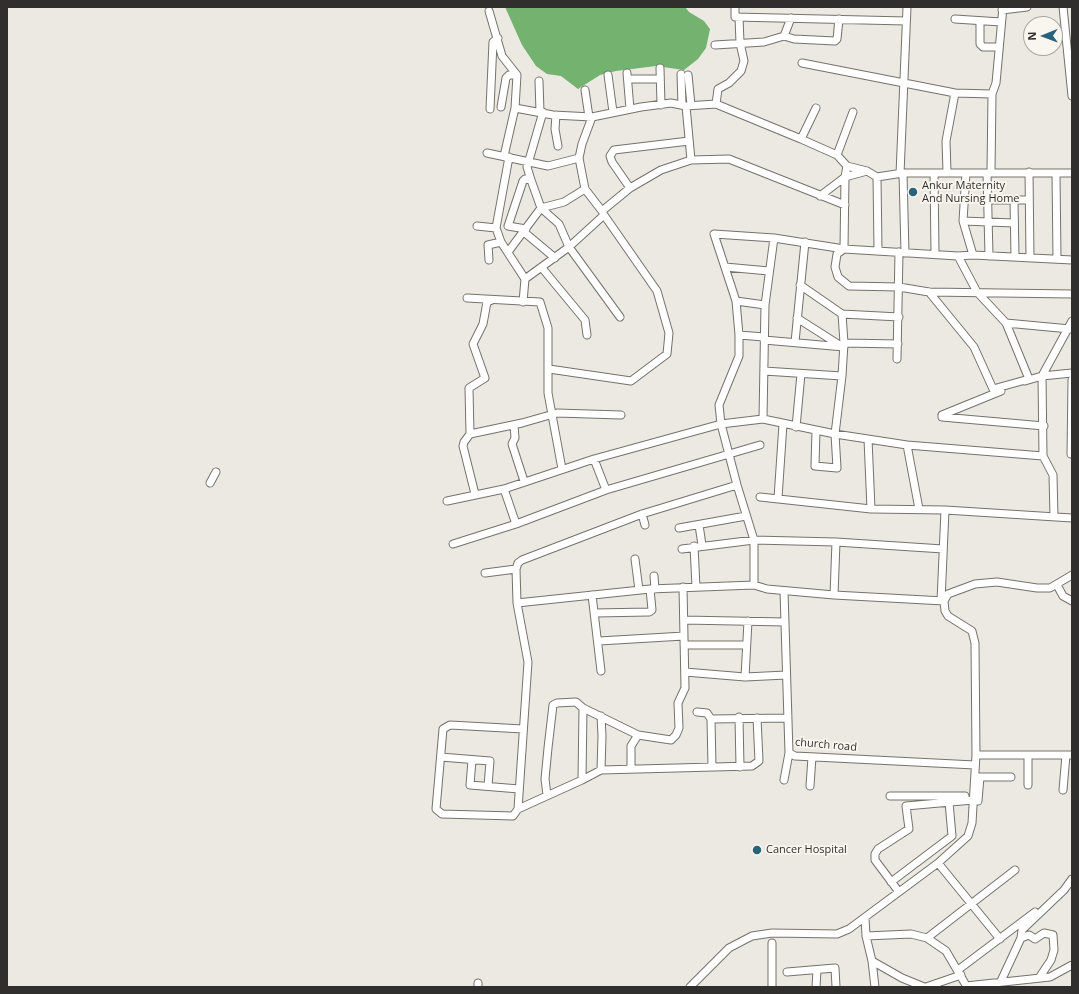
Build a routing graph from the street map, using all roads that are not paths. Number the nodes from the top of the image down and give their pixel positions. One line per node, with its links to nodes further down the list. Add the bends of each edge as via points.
1 (735, 7): 7 (street, via 735,17)
2 (907, 7): 11 (street)
3 (1027, 7): 5 (street)
4 (1063, 7): 30 (street)
5 (1002, 9): 13 (street)
6 (489, 11): 15 (street)
7 (739, 17): 8 (street); 16 (street)
8 (790, 18): 9 (street); 14 (street)
9 (839, 19): 11 (street); 14 (street, via 835,41 794,39)
10 (955, 19): 12 (street)
11 (906, 21): 26 (street)
12 (980, 21): 13 (street); 18 (street, via 980,44 983,47)
13 (1001, 22): 18 (street)
14 (784, 36): 16 (street, via 764,42)
15 (498, 38): 21 (street, via 502,56); 37 (street, via 493,42)
16 (740, 43): 17 (street); 31 (street, via 744,61 741,71 729,83 718,89)
17 (715, 45)
18 (999, 47): 29 (street, via 996,83)
19 (802, 63): 26 (street)
20 (660, 68): 24 (street)
21 (517, 75): 34 (street, via 509,75 506,78); 35 (street)
22 (608, 75): 40 (street)
23 (684, 75): 33 (street)
24 (659, 79): 32 (street); 38 (street, via 627,76)
25 (539, 81): 39 (street)
26 (902, 84): 28 (street); 62 (street)
27 (585, 90): 43 (street)
28 (955, 93): 29 (street); 55 (street, via 946,141)
29 (992, 94): 59 (street)
30 (1072, 96)
31 (716, 104): 33 (street); 44 (street)
32 (661, 105): 33 (street, via 671,103); 38 (street)
33 (687, 106): 45 (street)
34 (501, 107)
35 (515, 108): 39 (street); 49 (street)
36 (816, 108): 44 (street)
37 (490, 109)
38 (630, 109): 40 (street)
39 (541, 112): 42 (street); 52 (street)
40 (613, 112): 43 (street)
41 (853, 112): 48 (street)
42 (556, 115): 43 (street); 46 (street)
43 (590, 117): 50 (street)
44 (801, 139): 48 (street)
45 (690, 141): 51 (street); 66 (street, via 614,150 610,156 612,162)
46 (558, 146)
47 (488, 153): 49 (street)
48 (837, 155): 53 (street)
49 (506, 156): 52 (street); 79 (street)
50 (579, 158): 52 (street, via 548,166); 67 (street)
51 (691, 160): 66 (street, via 661,170); 68 (street, via 729,159)
52 (528, 162): 65 (street)
53 (847, 166): 54 (street); 64 (street)
54 (867, 171): 63 (street); 64 (street)
55 (947, 172): 57 (street); 58 (street)
56 (1029, 172): 59 (street); 60 (street); 71 (street)
57 (934, 173): 62 (street); 89 (street)
58 (966, 173): 59 (street); 75 (street)
59 (989, 173): 69 (street)
60 (1056, 173): 61 (street); 96 (street)
61 (1072, 173)
62 (902, 174): 63 (street); 88 (street)
63 (877, 177): 86 (street)
64 (845, 178): 68 (street); 72 (street)
65 (531, 180): 73 (street); 80 (street, via 523,181 508,226)
66 (630, 188): 74 (street)
67 (585, 189): 73 (street, via 564,202); 74 (street)
68 (820, 196): 72 (street)
69 (989, 200): 70 (street); 76 (street)
70 (1014, 200): 71 (street); 77 (street)
71 (1029, 200): 95 (street)
72 (845, 205): 85 (street)
73 (541, 208): 80 (street); 84 (street, via 559,224)
74 (603, 213): 84 (street); 127 (street, via 657,291 669,333 667,354 631,381)
75 (963, 221): 76 (street); 90 (street)
76 (988, 222): 77 (street); 92 (street)
77 (1014, 223): 93 (street)
78 (477, 226): 79 (street)
79 (496, 228): 82 (street)
80 (525, 230): 87 (street); 94 (street)
81 (774, 238): 83 (street); 99 (street, via 714,234); 101 (street)
82 (501, 242): 87 (street); 97 (street, via 488,245)
83 (805, 242): 85 (street); 103 (street)
84 (569, 247): 94 (street); 114 (street)
85 (844, 249): 86 (street); 104 (street, via 837,254 834,267 838,277 849,286)
86 (878, 250): 88 (street)
87 (508, 252): 102 (street)
88 (902, 252): 89 (street); 104 (street)
89 (935, 254): 91 (street)
90 (973, 255): 91 (street); 92 (street)
91 (958, 256): 106 (street)
92 (989, 256): 93 (street)
93 (1015, 257): 95 (street)
94 (555, 258): 100 (street)
95 (1030, 258): 96 (street)
96 (1056, 259): 98 (street)
97 (489, 260)
98 (1072, 260)
99 (725, 267): 101 (street); 110 (street)
100 (542, 268): 102 (street); 120 (street, via 585,320)
101 (769, 271): 112 (street)
102 (525, 279): 111 (street)
103 (800, 285): 113 (street); 116 (street)
104 (899, 287): 105 (street); 115 (street)
105 (929, 292): 106 (street); 133 (street, via 974,347 993,389)
106 (977, 292): 107 (street); 118 (street)
107 (1072, 294)
108 (467, 298): 109 (street)
109 (492, 300): 111 (street); 144 (street, via 487,302 483,324 473,344 484,378 470,388)
110 (736, 301): 112 (street); 121 (street)
111 (523, 302): 127 (street, via 540,302 548,328)
112 (765, 304): 122 (street)
113 (842, 314): 115 (street); 125 (street)
114 (620, 317)
115 (898, 317): 124 (street)
116 (797, 318): 123 (street); 125 (street)
117 (1072, 322): 119 (street)
118 (1006, 323): 119 (street); 133 (street)
119 (1070, 329): 132 (street)
120 (587, 335)
121 (739, 335): 122 (street); 138 (street, via 739,356 719,405)
122 (764, 339): 123 (street); 128 (street)
123 (794, 342): 125 (street)
124 (898, 344): 125 (street); 126 (street)
125 (844, 345): 131 (street)
126 (897, 358)
127 (549, 369): 135 (street, via 548,393)
128 (764, 371): 130 (street); 137 (street)
129 (1072, 373): 132 (street)
130 (801, 374): 131 (street); 142 (street)
131 (842, 376): 145 (street)
132 (1042, 376): 133 (street); 141 (street)
133 (1029, 379): 141 (street, via 942,417)
134 (1072, 380): 150 (street)
135 (551, 414): 136 (street); 140 (street); 153 (street)
136 (621, 415)
137 (763, 418): 138 (street); 139 (street)
138 (721, 424): 149 (street); 152 (street)
139 (783, 424): 142 (street); 162 (street)
140 (514, 425): 144 (street); 155 (street, via 515,438 512,444)
141 (1044, 426): 151 (street)
142 (796, 427): 143 (street)
143 (816, 430): 145 (street); 145 (street, via 815,466 836,468)
144 (470, 434): 160 (street, via 463,446)
145 (834, 434): 146 (street)
146 (868, 439): 147 (street); 165 (street)
147 (907, 444): 151 (street); 164 (street)
148 (760, 445): 149 (street)
149 (729, 454): 157 (street); 159 (street)
150 (1071, 454)
151 (1043, 456): 169 (street, via 1053,475)
152 (594, 458): 153 (street); 159 (street)
153 (562, 469): 155 (street)
154 (216, 472): 156 (street)
155 (524, 481): 158 (street)
156 (210, 484)
157 (737, 485): 167 (street); 168 (street)
158 (504, 489): 160 (street); 171 (street)
159 (606, 490): 171 (street)
160 (475, 494): 163 (street)
161 (760, 497): 162 (street)
162 (778, 498): 165 (street)
163 (447, 501)
164 (919, 508): 165 (street); 166 (street)
165 (871, 509)
166 (945, 510): 169 (street); 180 (street)
167 (642, 514): 172 (street); 182 (street, via 522,560)
168 (746, 516): 173 (street); 175 (street)
169 (1054, 517): 170 (street)
170 (1072, 518)
171 (516, 524): 177 (street)
172 (645, 525)
173 (699, 525): 174 (street); 178 (street)
174 (679, 528)
175 (754, 540): 176 (street); 178 (street); 186 (street)
176 (836, 542): 180 (street); 194 (street)
177 (453, 544)
178 (698, 546): 179 (street); 189 (street)
179 (682, 549)
180 (943, 549): 195 (street)
181 (635, 559): 191 (street)
182 (516, 569): 183 (street); 197 (street)
183 (486, 573)
184 (1072, 575): 187 (street)
185 (654, 576): 190 (street)
186 (754, 585): 189 (street); 192 (street)
187 (1057, 585): 195 (street, via 1037,588 997,582 984,583 953,592); 196 (street, via 1063,596)
188 (683, 587): 189 (street); 190 (street); 199 (street)
189 (696, 587)
190 (652, 589): 191 (street); 198 (street, via 652,610 649,612)
191 (639, 590): 193 (street)
192 (784, 591): 194 (street); 201 (street, church road)
193 (592, 595): 197 (street); 198 (street)
194 (834, 595): 195 (street)
195 (942, 601): 220 (street, via 948,616 968,628 974,636)
196 (1072, 601)
197 (518, 604): 217 (street, via 528,662)
198 (594, 614): 203 (street)
199 (684, 620): 200 (street); 202 (street)
200 (748, 621): 201 (street); 205 (street)
201 (785, 622): 208 (street, church road)
202 (684, 636): 203 (street); 204 (street)
203 (599, 641): 206 (street)
204 (684, 645): 205 (street); 207 (street)
205 (746, 645): 209 (street)
206 (601, 671)
207 (685, 672): 209 (street); 218 (street, via 685,688 678,703 679,728 676,735 671,740)
208 (786, 675): 209 (street); 215 (street, church road)
209 (745, 677)
210 (583, 708): 212 (street); 233 (street); 240 (street, via 576,702 553,705 545,779)
211 (697, 712): 216 (street, via 707,713)
212 (601, 716): 218 (street); 230 (street)
213 (739, 717): 214 (street); 216 (street); 228 (street)
214 (757, 718): 215 (street); 228 (street, via 759,761 752,766)
215 (788, 718): 219 (street, church road)
216 (711, 719): 227 (street)
217 (523, 729): 223 (street, via 450,725 443,729); 238 (street)
218 (638, 735): 229 (street, via 631,746)
219 (789, 754): 224 (street, church road); 234 (street)
220 (976, 755): 221 (street); 226 (street)
221 (1028, 755): 222 (street); 235 (street)
222 (1069, 755): 239 (street)
223 (441, 757): 225 (street); 244 (street, via 436,809 442,814 513,816)
224 (812, 757): 226 (street, church road); 237 (street)
225 (472, 760): 236 (street, via 490,762); 236 (street, via 470,785)
226 (975, 765): 232 (street)
227 (712, 767): 228 (street); 229 (street)
228 (740, 767)
229 (631, 768): 230 (street)
230 (601, 770): 233 (street)
231 (1011, 776): 232 (street)
232 (977, 777): 242 (street)
233 (582, 780): 240 (street)
234 (784, 780)
235 (1028, 785)
236 (488, 786): 238 (street)
237 (810, 786)
238 (519, 789): 244 (street)
239 (1063, 790)
240 (547, 795): 244 (street)
241 (890, 796): 242 (street)
242 (975, 799): 243 (street); 245 (street, via 968,836)
243 (949, 802): 248 (street, via 952,836); 248 (street, via 906,806 909,829 878,849 875,854 875,860)
244 (518, 809)
245 (938, 863): 249 (street); 250 (street)
246 (1015, 870): 250 (street)
247 (1072, 879): 256 (street, via 1022,930)
248 (892, 882): 249 (street)
249 (899, 892): 252 (street)
250 (971, 903): 254 (street); 255 (street)
251 (1035, 912): 255 (street)
252 (865, 918): 253 (street); 266 (street, via 837,934 772,933 752,936 729,948)
253 (866, 936): 254 (street, via 911,934); 258 (street)
254 (927, 938): 262 (street, via 946,951)
255 (1000, 938): 262 (street)
256 (1021, 938): 263 (street, via 1029,935 1035,939 1044,933 1053,935 1054,950 1051,960); 264 (street)
257 (772, 943): 267 (street)
258 (872, 961): 270 (street); 271 (street)
259 (1072, 965): 263 (street, via 1050,976)
260 (817, 970): 261 (street); 268 (street); 269 (street, via 835,968)
261 (787, 972)
262 (960, 973): 265 (street); 271 (street)
263 (1039, 978): 264 (street)
264 (1001, 981): 265 (street)
265 (966, 986)
266 (690, 987)
267 (772, 987)
268 (816, 987)
269 (836, 987)
270 (875, 987)
271 (924, 987)

